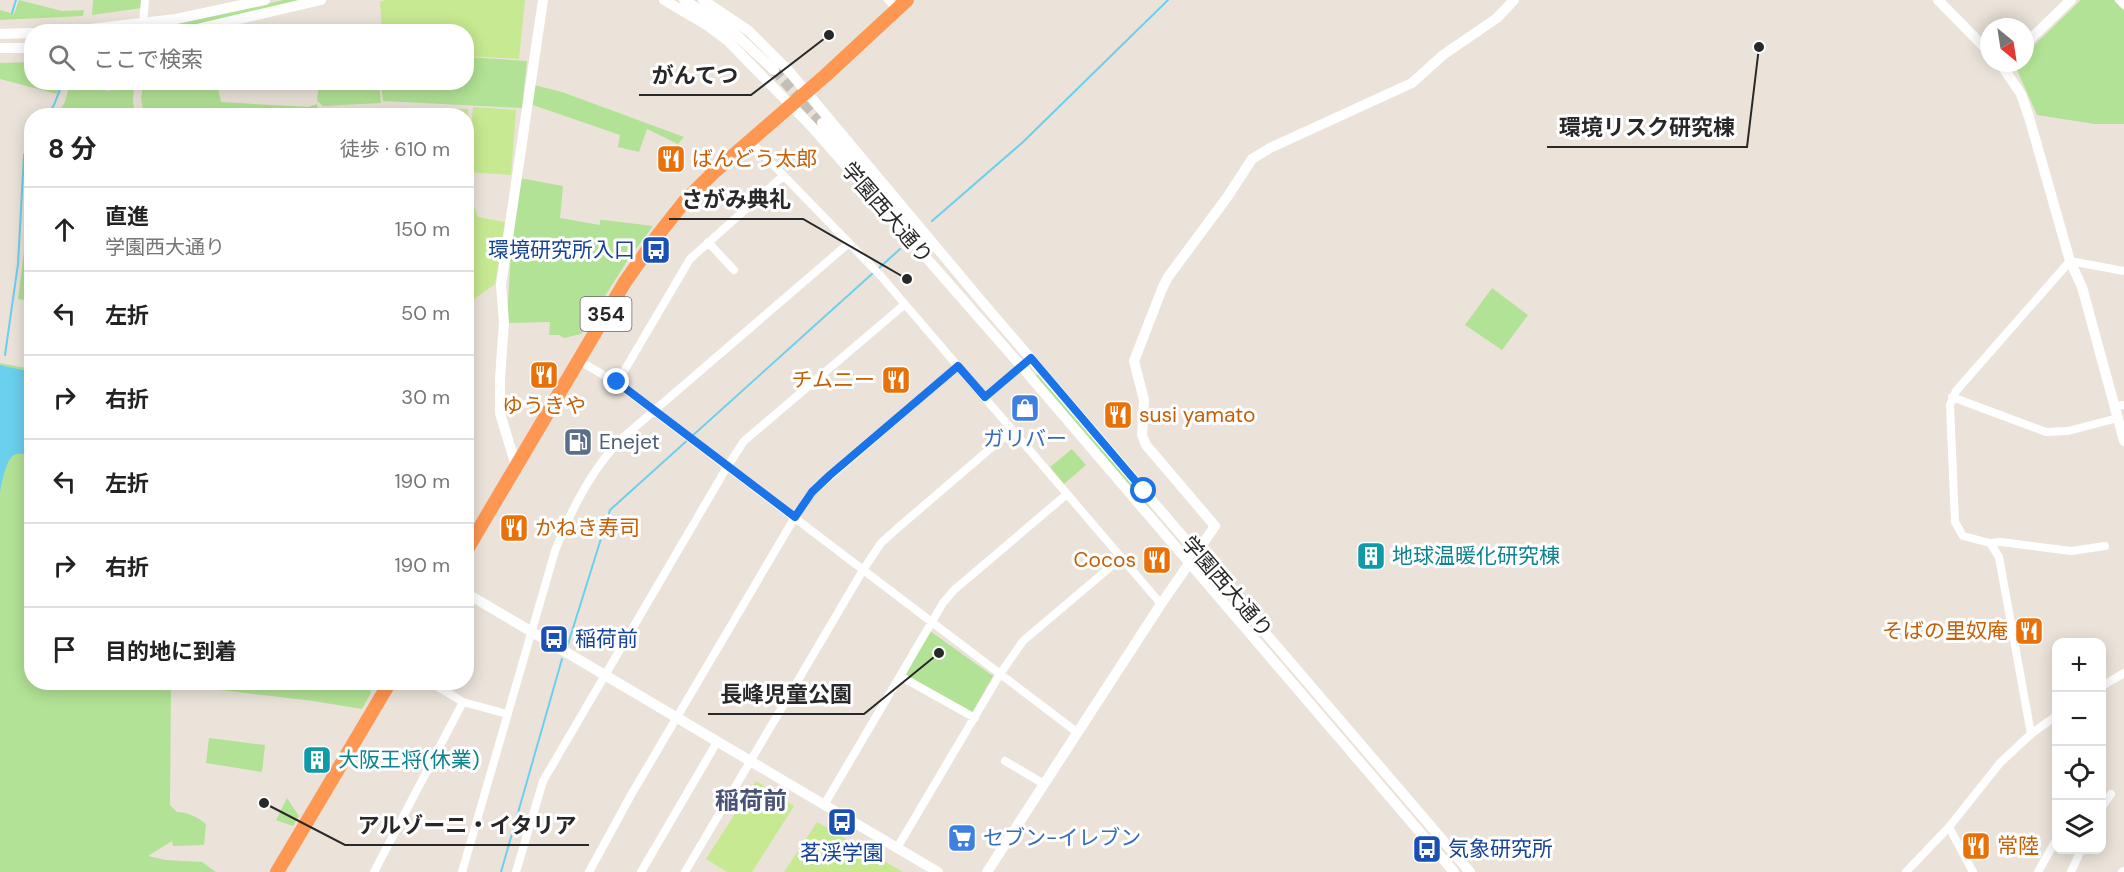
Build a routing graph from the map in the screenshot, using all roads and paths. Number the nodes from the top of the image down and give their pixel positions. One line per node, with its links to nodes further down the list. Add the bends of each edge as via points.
1 (146, 0): 14 (street)
2 (265, 0): 14 (main road)
3 (321, 0): 16 (main road)
4 (543, 0): 51 (main road, via 501,285 504,322 500,413)
5 (664, 0): 26 (main road, 学園西大通り, via 728,41)
6 (684, 0): 23 (main road, via 732,31)
7 (703, 0): 25 (main road, 学園西大通り, via 749,31)
8 (1514, 0): 58 (main road, via 1497,18 1443,55 1412,83 1252,159 1168,277 1134,362 1144,400 1142,435 1146,445 1215,526)
9 (1938, 0): 20 (main road)
10 (2071, 0): 19 (main road)
11 (2120, 0): 13 (street)
12 (898, 3): 25 (highway, 354)
13 (2124, 5)
14 (143, 23): 15 (main road)
15 (134, 24)
16 (218, 24)
17 (24, 33): 18 (main road)
18 (0, 34)
19 (2034, 35)
20 (1980, 43)
21 (0, 48): 22 (main road)
22 (24, 48)
23 (774, 70)
24 (2008, 72): 33 (main road, via 2029,117)
25 (807, 91): 26 (highway, 354); 36 (main road, 学園西大通り)
26 (791, 105): 38 (main road, 学園西大通り); 40 (highway, 354, via 684,202 644,254)
27 (822, 123): 30 (main road, 学園西大通り)
28 (756, 147): 29 (street)
29 (783, 176): 31 (street); 32 (street)
30 (914, 231): 36 (main road, 学園西大通り); 38 (main road, 学園西大通り)
31 (708, 242): 34 (street); 43 (street, via 690,259)
32 (849, 243): 37 (street); 47 (street)
33 (2070, 261): 35 (street); 45 (street); 46 (main road)
34 (734, 270)
35 (2124, 271)
36 (983, 303): 39 (main road, 学園西大通り)
37 (905, 304): 41 (street); 52 (street, via 744,441)
38 (974, 312): 42 (main road, 学園西大通り)
39 (1031, 358): 42 (street); 58 (main road, 学園西大通り)
40 (578, 360): 43 (street); 51 (highway, 354)
41 (958, 366): 44 (street); 54 (street, via 830,475)
42 (1021, 366): 44 (street); 60 (main road, 学園西大通り)
43 (617, 382): 47 (street)
44 (985, 397): 49 (street)
45 (1952, 397): 48 (street, via 2046,432 2068,431); 56 (street, via 1955,522 1963,536)
46 (2119, 405): 48 (main road)
47 (655, 411): 52 (street); 65 (street, via 609,452 568,518)
48 (2118, 418): 50 (main road)
49 (1012, 430): 53 (street); 61 (street, via 881,543)
50 (2124, 441)
51 (516, 466): 55 (highway, 354)
52 (727, 466): 54 (street); 68 (street)
53 (1067, 494): 59 (street); 64 (street, via 954,590)
54 (795, 517): 61 (street); 75 (street)
55 (474, 537)
56 (1990, 543): 57 (street, via 2072,551); 79 (street, via 1999,556)
57 (2105, 546)
58 (1196, 552): 60 (main road); 101 (main road, 学園西大通り)
59 (1121, 558): 63 (street); 67 (street, via 1023,641)
60 (1189, 562): 63 (main road); 100 (main road, 学園西大通り)
61 (862, 570): 64 (street); 81 (street)
62 (474, 599): 65 (main road)
63 (1161, 604): 78 (main road)
64 (932, 622): 67 (street); 69 (street)
65 (531, 632): 68 (main road); 74 (street)
66 (2124, 673): 70 (street)
67 (1000, 674): 76 (street); 78 (street)
68 (605, 675): 75 (main road); 94 (street, via 543,781)
69 (900, 676): 76 (street); 86 (street)
70 (2106, 684)
71 (385, 690): 91 (highway)
72 (443, 690): 73 (street)
73 (463, 702): 74 (street); 92 (street)
74 (507, 714): 93 (street)
75 (677, 718): 80 (main road); 95 (street)
76 (975, 718): 89 (street)
77 (2052, 719): 79 (street)
78 (1078, 733): 83 (main road)
79 (2031, 734): 87 (street, via 2001,763)
80 (717, 742): 81 (main road); 96 (street)
81 (750, 761): 86 (main road); 97 (street)
82 (1005, 761): 83 (street)
83 (1044, 784): 99 (main road)
84 (2111, 794): 85 (street)
85 (2106, 801)
86 (824, 805): 89 (main road)
87 (1949, 827): 102 (street); 103 (street)
88 (2052, 847): 104 (street)
89 (897, 848): 98 (main road)
90 (2079, 854): 105 (street)
91 (277, 872)
92 (374, 872)
93 (462, 872)
94 (516, 872)
95 (589, 872)
96 (640, 872)
97 (685, 872)
98 (938, 872)
99 (987, 872)
100 (1454, 872)
101 (1470, 872)
102 (1906, 872)
103 (1973, 872)
104 (2038, 872)
105 (2071, 872)

